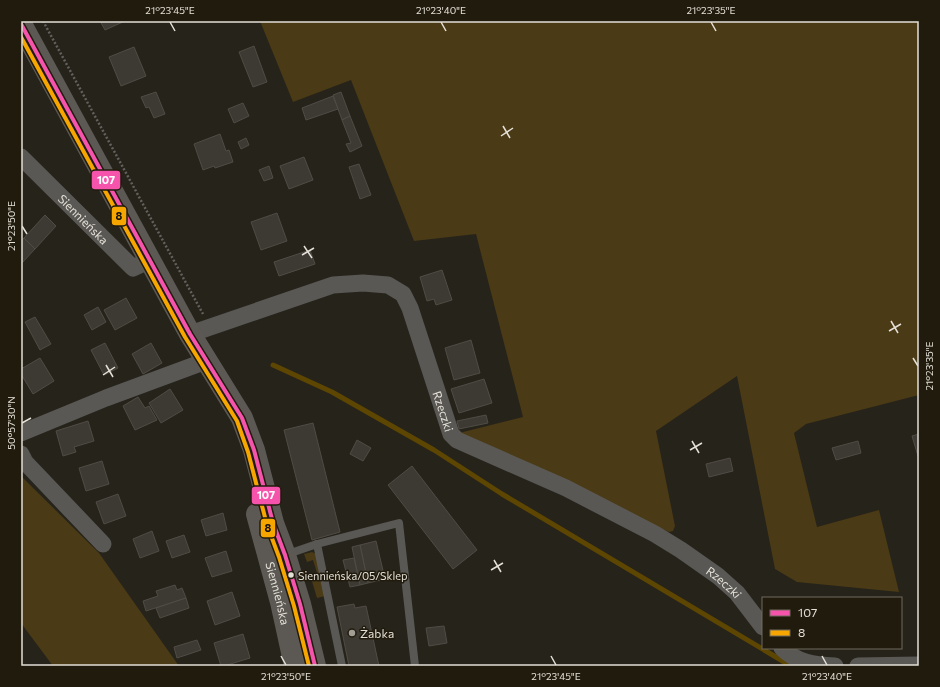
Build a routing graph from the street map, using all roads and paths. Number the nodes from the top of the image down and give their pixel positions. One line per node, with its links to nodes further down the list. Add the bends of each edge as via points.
1 (21, 24): 3 (main road, Siennieńska)
2 (21, 157): 3 (street, Siennieńska, via 133,268)
3 (150, 260): 4 (main road, Siennieńska)
4 (190, 334): 5 (main road, Siennieńska); 11 (street, Rzeczki, via 333,285 388,285 403,294 410,308 447,425 457,440 566,488 682,550 718,576 737,594)
5 (206, 361): 6 (street, via 106,398); 10 (main road, Siennieńska, via 242,418 254,450 273,523)
6 (21, 434)
7 (21, 454): 8 (street, via 25,462)
8 (103, 544)
9 (316, 544): 10 (lane); 16 (lane); 17 (lane, via 399,523)
10 (277, 558): 14 (main road, Siennieńska, via 281,602); 15 (main road, Siennieńska, via 300,604)
11 (762, 626)
12 (783, 649): 18 (street, via 789,655 803,661)
13 (919, 664): 19 (street)
14 (295, 666)
15 (315, 666)
16 (342, 666)
17 (415, 666)
18 (835, 666)
19 (858, 666)

